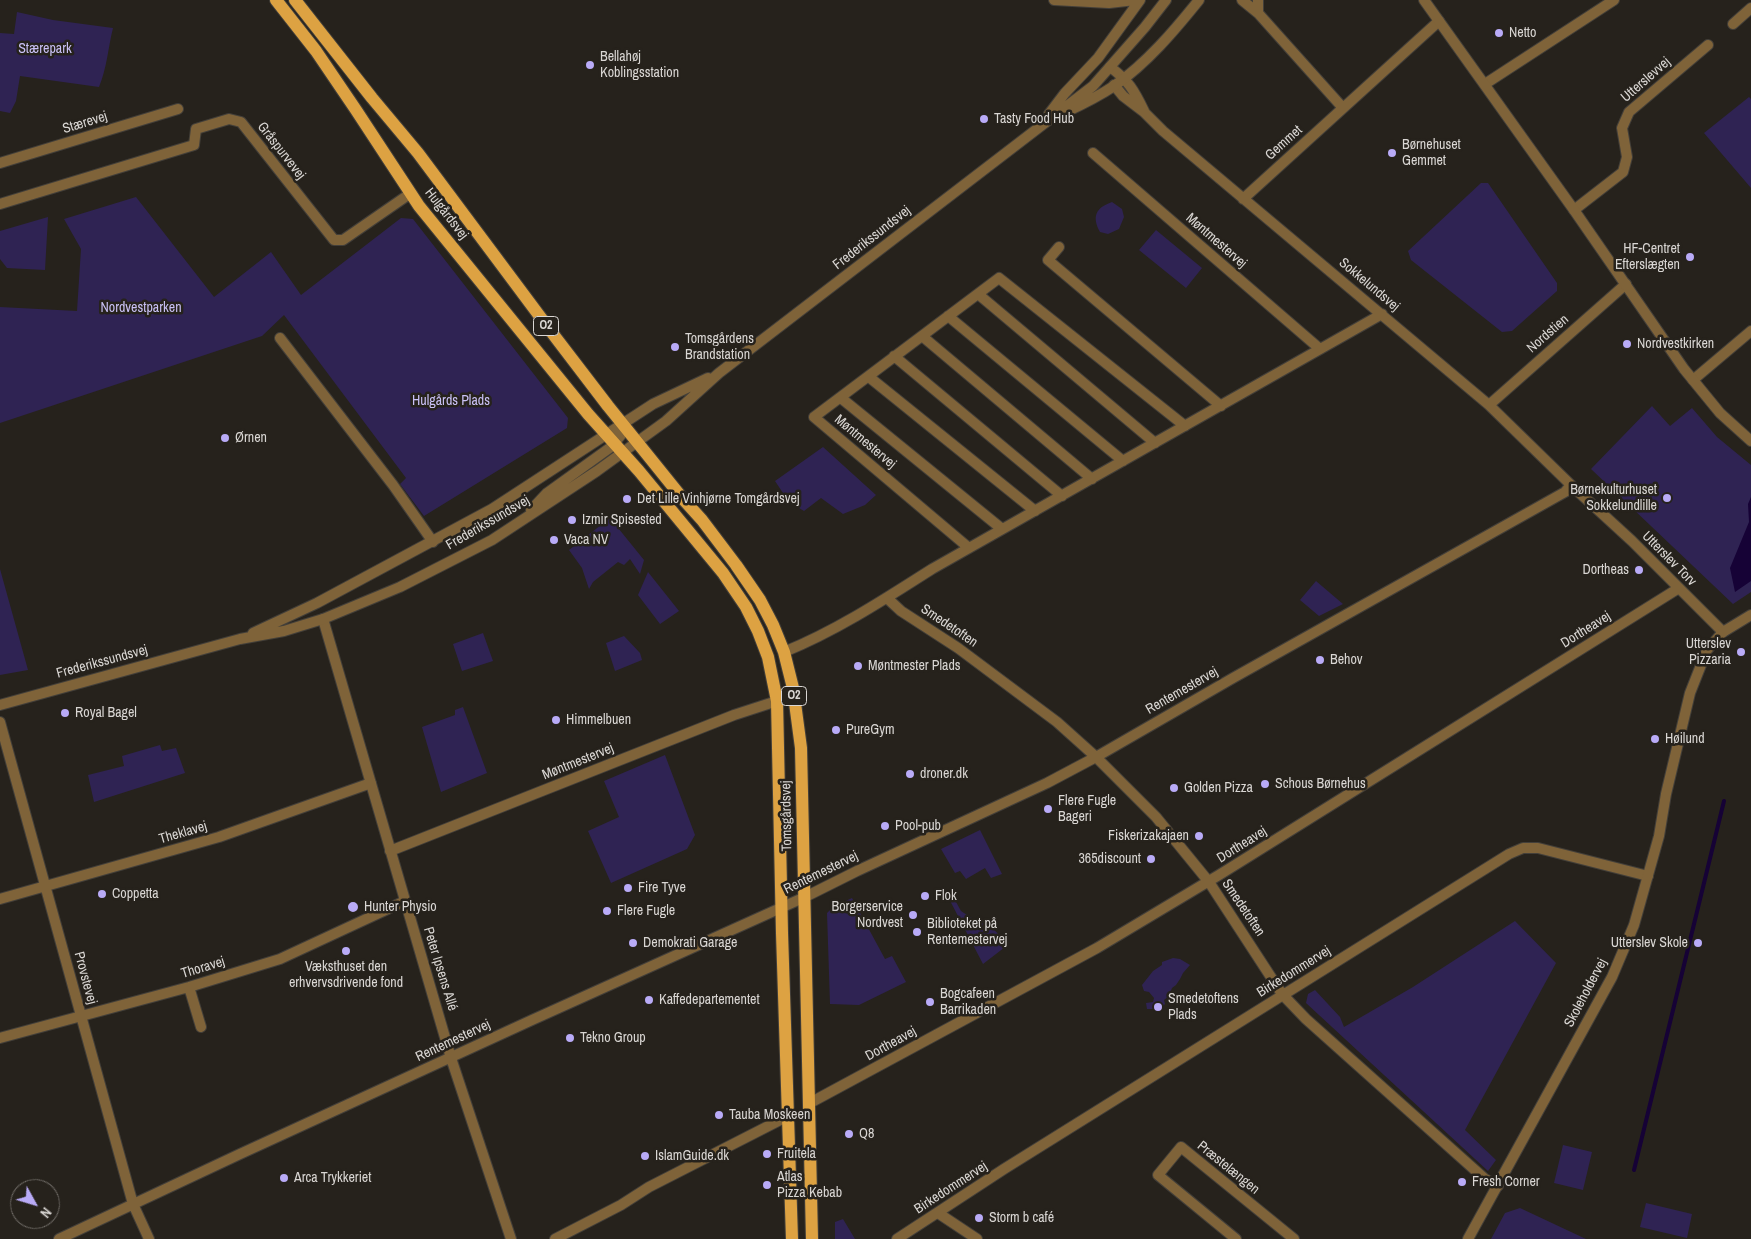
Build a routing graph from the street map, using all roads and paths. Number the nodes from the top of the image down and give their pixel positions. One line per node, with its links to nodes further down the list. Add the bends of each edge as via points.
1 (276, 0): 27 (main road, Hulgårdsvej / O2, via 336,80)
2 (295, 0): 47 (main road, Hulgårdsvej / O2, via 418,153)
3 (1054, 0): 4 (street, via 1102,3)
4 (1135, 0)
5 (1140, 0): 24 (street, Frederikssundsvej, via 1108,46)
6 (1166, 0): 17 (street, Frederikssundsvej)
7 (1199, 0): 18 (street)
8 (1242, 0): 13 (street)
9 (1258, 0): 13 (street)
10 (1424, 0): 14 (street)
11 (1614, 0): 19 (street)
12 (1751, 8): 15 (street)
13 (1258, 13): 21 (street)
14 (1439, 21): 19 (street); 21 (street, Gemmet)
15 (1733, 24)
16 (1708, 45): 30 (street, Utterslevvej, via 1629,112 1622,128 1628,157 1623,172)
17 (1110, 67): 18 (street, Sokkelundsvej); 24 (street, Frederikssundsvej, via 1093,86)
18 (1125, 78): 20 (street); 23 (street, Sokkelundsvej)
19 (1486, 84): 30 (street)
20 (1114, 86): 23 (street, Sokkelundsvej); 24 (street)
21 (1343, 108): 28 (street, Gemmet)
22 (178, 109): 26 (street, Stærevej)
23 (1144, 112): 28 (street, Sokkelundsvej)
24 (1041, 125): 41 (street, Frederikssundsvej)
25 (1093, 153): 39 (street, Møntmestervej)
26 (0, 163)
27 (411, 193): 29 (street, Gråspurvevej, via 343,240 334,240 241,122 229,118 196,129 194,145); 52 (main road, Hulgårdsvej / O2)
28 (1243, 199): 34 (street, Sokkelundsvej)
29 (0, 204)
30 (1574, 210): 32 (street)
31 (1059, 247): 46 (street, via 1048,260)
32 (1626, 284): 43 (street); 45 (street, Nordstien)
33 (978, 294): 35 (street, Møntmestervej); 48 (street, Møntmestervej, via 999,278); 51 (street)
34 (1382, 314): 39 (street); 45 (street, Sokkelundsvej)
35 (948, 316): 37 (street, Møntmestervej); 53 (street)
36 (1751, 331): 43 (street)
37 (922, 336): 40 (street, Møntmestervej); 54 (street)
38 (280, 338): 59 (street)
39 (1320, 349): 46 (street)
40 (894, 356): 42 (street, Møntmestervej); 56 (street)
41 (719, 373): 47 (street, Frederikssundsvej, via 653,404); 49 (street, Frederikssundsvej, via 666,421)
42 (869, 377): 44 (street, Møntmestervej); 57 (street)
43 (1693, 380): 50 (street, via 1720,413)
44 (841, 398): 58 (street, Møntmestervej); 60 (street, Møntmestervej, via 814,417)
45 (1489, 405): 55 (street, Sokkelundsvej)
46 (1221, 406): 48 (street)
47 (622, 424): 49 (main road, O2); 52 (street, Frederikssundsvej)
48 (1185, 426): 51 (street)
49 (637, 442): 52 (street, Frederikssundsvej); 68 (main road, Tomsgårdsvej / O2, via 736,565 760,600)
50 (1751, 442)
51 (1155, 443): 53 (street)
52 (615, 444): 59 (street, Frederikssundsvej); 65 (street, Frederikssundsvej, via 515,526 400,587); 69 (main road, Tomsgårdsvej / O2, via 723,573 746,607 768,657)
53 (1123, 461): 54 (street)
54 (1092, 479): 56 (street)
55 (1571, 485): 61 (street, Utterslev Torv); 72 (street, Rentemestervej, via 1565,492)
56 (1062, 496): 57 (street)
57 (1035, 511): 58 (street)
58 (1002, 529): 60 (street)
59 (433, 542): 63 (street, Frederikssundsvej)
60 (969, 548): 62 (street)
61 (1679, 588): 66 (street, Utterslev Torv); 76 (street, Dortheavej)
62 (887, 598): 68 (street); 72 (street, Smedetoften, via 1022,695)
63 (317, 603): 65 (street, Peter Ipsens Allé); 67 (street, Frederikssundsvej)
64 (1751, 615): 66 (street)
65 (323, 620): 67 (street, Frederikssundsvej); 73 (street, Peter Ipsens Allé)
66 (1723, 632): 75 (street, Skoleholdervej, via 1707,650 1690,693)
67 (240, 639): 70 (street, Frederikssundsvej)
68 (784, 652): 78 (main road, Tomsgårdsvej / O2, via 793,688 801,748)
69 (777, 701): 74 (street, Møntmestervej, via 726,718); 81 (main road, Tomsgårdsvej / O2)
70 (0, 705)
71 (0, 722): 77 (street, Provstevej)
72 (1096, 757): 76 (street, Smedetoften, via 1156,817); 78 (street, Rentemestervej)
73 (371, 783): 74 (street, Peter Ipsens Allé); 77 (street, Theklavej, via 219,837)
74 (390, 851): 80 (street, Peter Ipsens Allé)
75 (1648, 876): 83 (street, Birkedommervej, via 1538,848 1523,848); 90 (street, Skoleholdervej, via 1634,925 1612,977)
76 (1209, 882): 83 (street, Smedetoften); 88 (street, Dortheavej, via 1097,948)
77 (46, 886): 79 (street, Theklavej); 84 (street, Provstevej)
78 (805, 897): 81 (street, Rentemestervej); 88 (main road, Tomsgårdsvej / O2)
79 (0, 899)
80 (405, 901): 82 (street, Thoravej, via 280,958); 87 (street, Peter Ipsens Allé)
81 (782, 907): 87 (street, Rentemestervej); 89 (main road, Tomsgårdsvej / O2)
82 (189, 987): 84 (street, Thoravej); 85 (street)
83 (1282, 994): 90 (street, Smedetoften, via 1306,1019 1486,1179); 92 (street, Birkedommervej)
84 (81, 1017): 86 (street, Thoravej); 91 (street, Provstevej)
85 (201, 1026)
86 (0, 1038)
87 (452, 1058): 91 (street, Rentemestervej); 95 (street, Peter Ipsens Allé)
88 (808, 1104): 98 (main road, Tomsgårdsvej / O2)
89 (788, 1116): 96 (street); 97 (main road, Tomsgårdsvej / O2)
90 (1498, 1186): 103 (street, Skoleholdervej)
91 (133, 1204): 93 (street, Rentemestervej); 94 (street, Provstevej)
92 (938, 1213): 99 (street, Birkedommervej); 100 (street)
93 (59, 1239)
94 (149, 1239)
95 (511, 1239)
96 (555, 1239)
97 (792, 1239)
98 (812, 1239)
99 (896, 1239)
100 (977, 1239)
101 (1236, 1239): 102 (street, Præstelængen, via 1158,1175 1181,1147)
102 (1294, 1239)
103 (1468, 1239)

